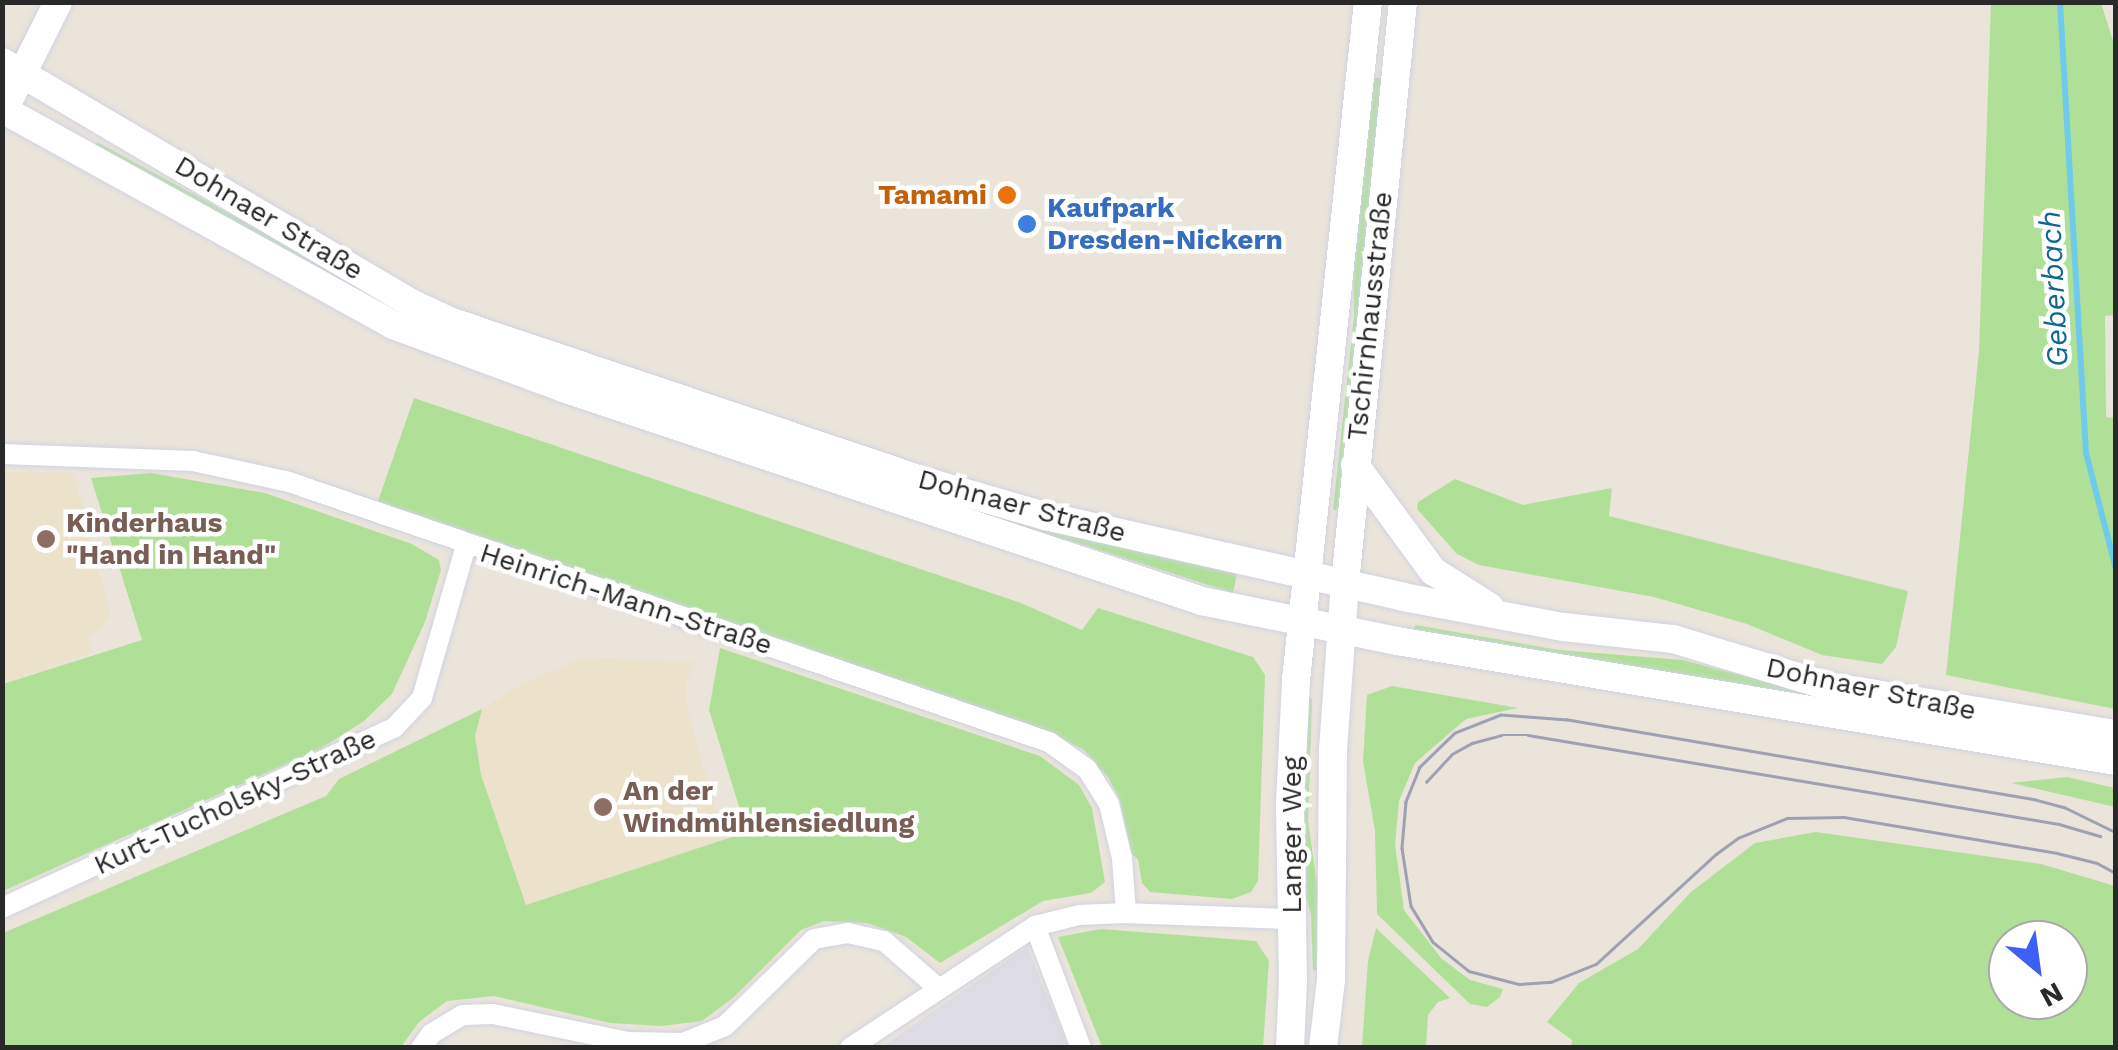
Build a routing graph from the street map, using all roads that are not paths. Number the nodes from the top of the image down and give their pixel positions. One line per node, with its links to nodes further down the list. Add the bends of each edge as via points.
1 (58, 2): 4 (main road)
2 (1368, 2): 9 (main road, Tschirnhausstraße)
3 (1403, 2): 7 (main road, Tschirnhausstraße)
4 (12, 68): 5 (main road); 9 (main road, Dohnaer Straße, via 452,322 996,504)
5 (3, 110): 12 (main road, Dohnaer Straße, via 321,288 436,342 1050,553 1202,601)
6 (2, 454): 8 (street, Heinrich-Mann-Straße, via 193,462 289,482)
7 (1355, 465): 10 (main road, Tschirnhausstraße); 11 (main road, via 1434,570)
8 (466, 546): 16 (street, Kurt-Tucholsky-Straße, via 422,698 394,728); 17 (street, Heinrich-Mann-Straße, via 1049,742 1086,769 1109,804)
9 (1306, 576): 10 (main road, Dohnaer Straße); 12 (main road, Tschirnhausstraße)
10 (1345, 584): 11 (main road, Dohnaer Straße); 13 (main road, Tschirnhausstraße)
11 (1500, 614): 14 (main road, Dohnaer Straße, via 1672,640 1828,686)
12 (1301, 623): 13 (main road, Dohnaer Straße); 18 (main road, Langer Weg, via 1290,784)
13 (1342, 631): 15 (main road, Dohnaer Straße); 25 (main road, Langer Weg)
14 (2116, 734)
15 (2116, 760)
16 (2, 908)
17 (1126, 913): 18 (street); 19 (street)
18 (1292, 919): 24 (main road, Langer Weg)
19 (1035, 926): 20 (street); 23 (street)
20 (938, 988): 21 (street, via 884,941 848,933 814,938 725,1026 683,1042 628,1042 493,1014 463,1015); 22 (street)
21 (421, 1048)
22 (850, 1048)
23 (1081, 1048)
24 (1290, 1048)
25 (1323, 1048)

